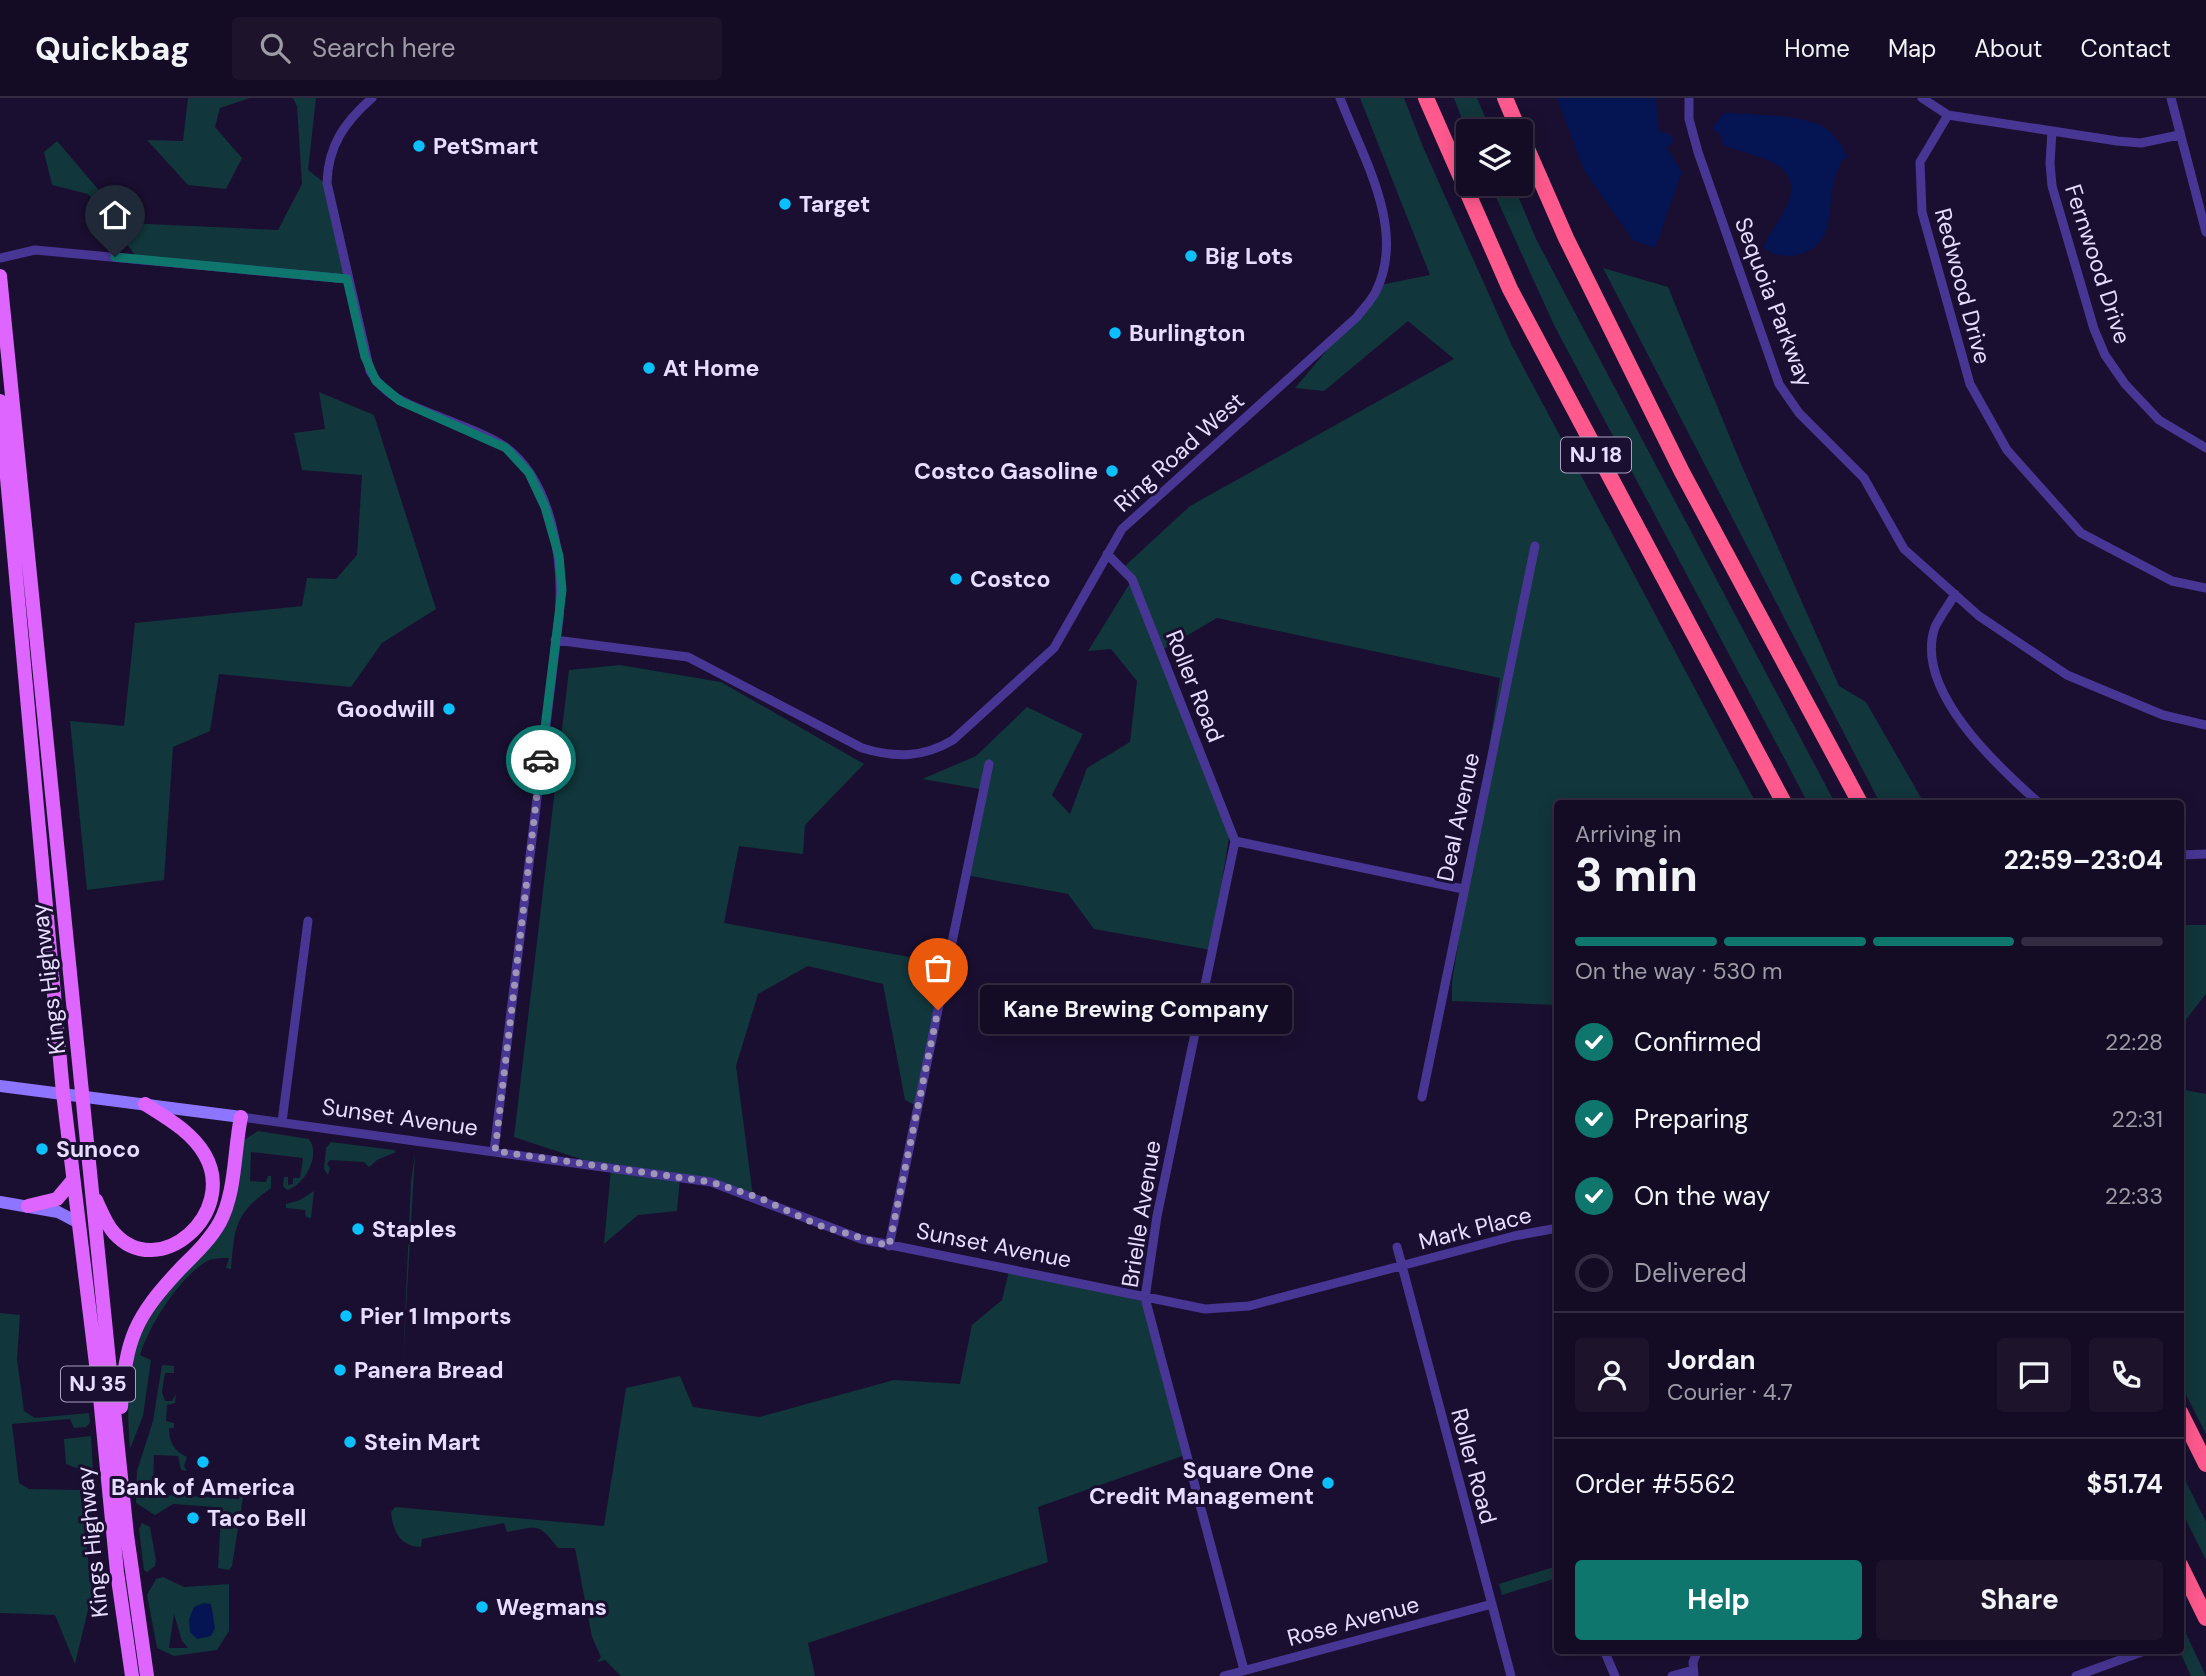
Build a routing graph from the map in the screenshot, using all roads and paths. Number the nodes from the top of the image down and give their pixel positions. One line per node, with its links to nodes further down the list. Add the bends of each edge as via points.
1 (372, 98): 16 (street, via 340,132 327,172)
2 (1340, 98): 20 (street, Ring Road West, via 1388,235 1376,292 1357,317 1122,529)
3 (1426, 98): 26 (highway, NJ 18, via 1510,289)
4 (1505, 98): 9 (highway, NJ 18)
5 (1689, 98): 22 (street, Sequoia Parkway, via 1689,120 1698,152 1779,384 1799,413 1864,478 1904,549)
6 (1922, 98): 8 (street)
7 (2171, 98): 11 (street)
8 (1948, 115): 10 (street); 21 (street, Redwood Drive, via 1920,162 1922,212 1970,384 2007,450 2081,533 2172,581)
9 (1514, 119)
10 (2052, 131): 11 (street, via 2141,143); 18 (street, Fernwood Drive, via 2052,186 2105,355 2159,420)
11 (2179, 135): 13 (street)
12 (1533, 163): 27 (highway, NJ 18, via 1682,471)
13 (2206, 232)
14 (0, 258): 16 (street, via 35,250)
15 (0, 276): 36 (main road, Kings Highway / NJ 35)
16 (347, 279): 23 (street, via 365,357 384,390 499,443 529,473 548,515 559,556 562,590)
17 (0, 401): 35 (main road, Kings Highway / NJ 35)
18 (2206, 448)
19 (1535, 546): 32 (street, Deal Avenue)
20 (1107, 554): 23 (street, Ring Road West, via 1054,648 953,740 913,756 862,748 688,657); 29 (street, Roller Road, via 1132,579)
21 (2206, 588)
22 (1955, 594): 24 (street, Sequoia Parkway, via 2020,645 2067,674 2163,715); 28 (street, via 1935,627 1933,665 1940,687 1954,713)
23 (555, 640): 41 (street)
24 (2206, 725)
25 (989, 764): 48 (street)
26 (1782, 800)
27 (1858, 800)
28 (2036, 800)
29 (1235, 841): 32 (street); 51 (street, Brielle Avenue, via 1157,1216)
30 (2206, 854): 31 (street)
31 (2184, 855)
32 (1463, 889): 37 (street, Deal Avenue)
33 (308, 921): 40 (street)
34 (0, 1086): 35 (street, Sunset Avenue)
35 (63, 1093): 36 (street, Sunset Avenue); 42 (main road, Kings Highway / NJ 35)
36 (84, 1095): 38 (street, Sunset Avenue); 43 (main road, Kings Highway / NJ 35)
37 (1422, 1097)
38 (145, 1104): 39 (street, Sunset Avenue); 43 (main road, via 187,1133 206,1156 213,1187 205,1217 177,1243 140,1248 114,1233)
39 (241, 1116): 40 (street, Sunset Avenue); 53 (main road, via 227,1205 219,1225 136,1323 125,1359)
40 (282, 1122): 41 (street, Sunset Avenue)
41 (495, 1151): 48 (street, Sunset Avenue, via 711,1182 818,1225)
42 (73, 1180): 45 (main road, via 57,1199); 46 (main road, Kings Highway / NJ 35)
43 (93, 1194): 53 (main road, Kings Highway / NJ 35)
44 (0, 1202): 45 (street)
45 (28, 1206): 46 (street, via 58,1212)
46 (79, 1223): 64 (main road, Kings Highway / NJ 35)
47 (1554, 1229): 50 (street, Mark Place)
48 (889, 1246): 51 (street, Sunset Avenue)
49 (1397, 1247): 50 (street, Roller Road)
50 (1401, 1266): 51 (street, Sunset Avenue, via 1231,1310); 56 (street, Roller Road)
51 (1145, 1298): 62 (street, Brielle Avenue)
52 (2184, 1420): 54 (highway)
53 (118, 1436): 65 (main road, Kings Highway / NJ 35)
54 (2206, 1464)
55 (2184, 1573): 57 (highway)
56 (1492, 1604): 62 (street, Rose Avenue); 67 (street, Roller Road)
57 (2206, 1618)
58 (1606, 1654): 68 (street)
59 (1697, 1654): 63 (street)
60 (2137, 1654): 61 (street)
61 (2108, 1665): 70 (street); 71 (street)
62 (1244, 1671): 66 (street, Rose Avenue)
63 (1694, 1673): 69 (street)
64 (132, 1676)
65 (147, 1676)
66 (1224, 1676)
67 (1511, 1676)
68 (1615, 1676)
69 (1672, 1676)
70 (2076, 1676)
71 (2112, 1676)

